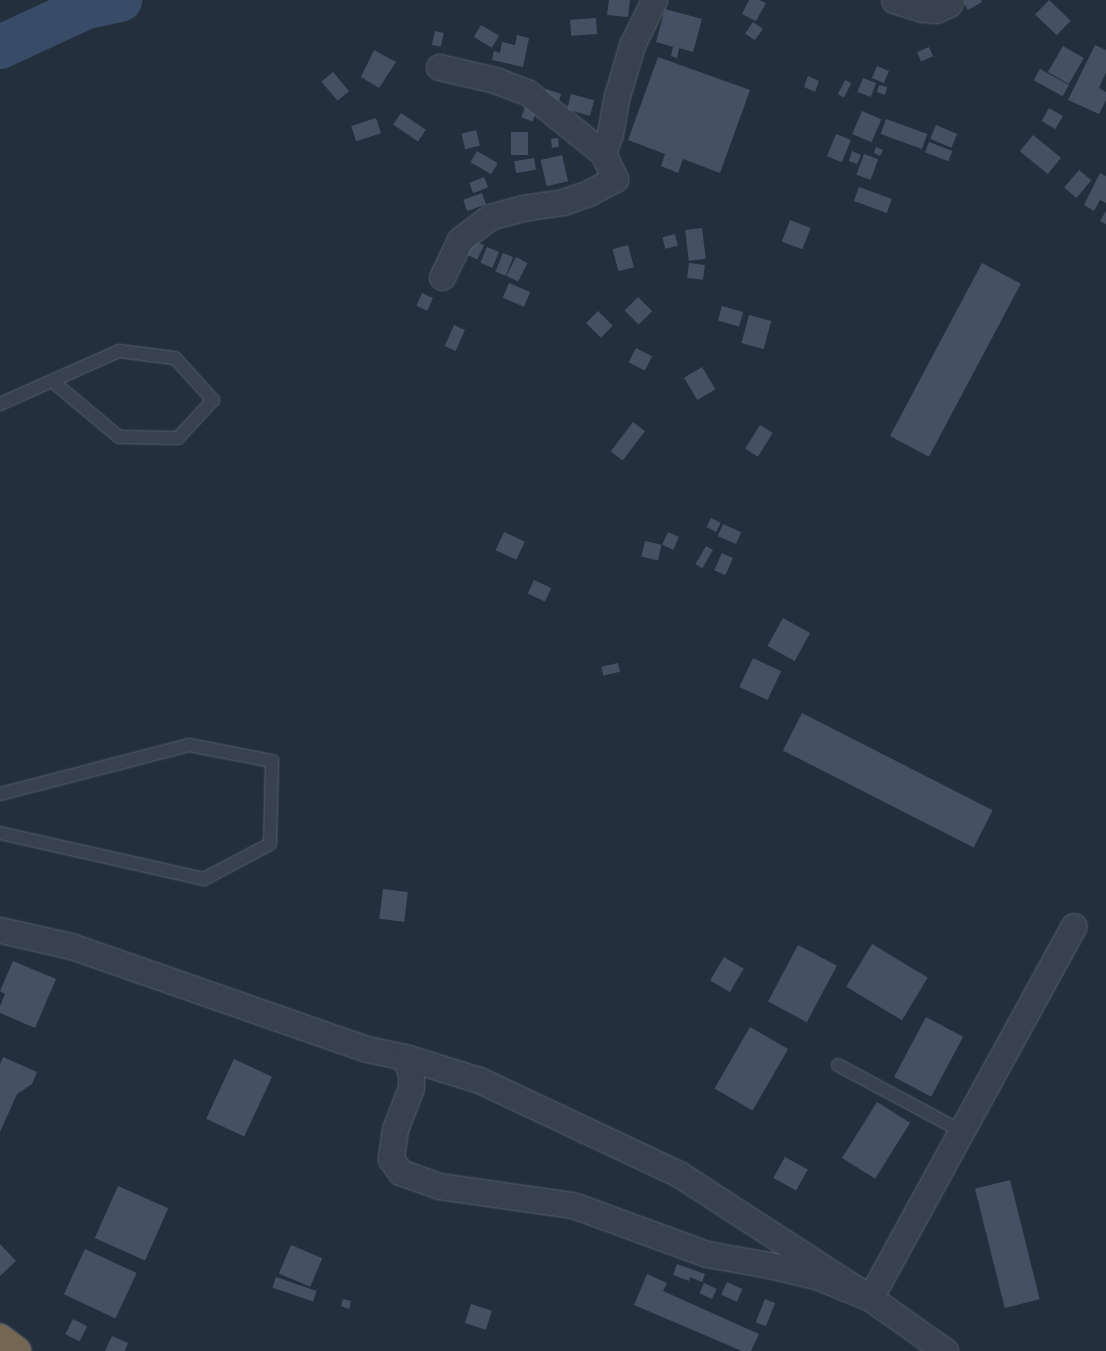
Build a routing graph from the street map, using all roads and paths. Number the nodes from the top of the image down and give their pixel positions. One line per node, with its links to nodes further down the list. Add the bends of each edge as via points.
1 (654, 0): 5 (street, via 632,45)
2 (894, 0): 3 (street, via 936,10 950,4)
3 (951, 0)
4 (439, 67): 5 (street, via 495,80 527,92)
5 (603, 153): 6 (street, via 615,179 590,193 563,202 490,218 460,240)
6 (442, 277)
7 (52, 381): 7 (lane, via 119,351 175,358 213,400 178,438 119,437); 8 (lane)
8 (0, 404)
9 (0, 794): 10 (lane, via 189,745 272,761 270,844 204,879)
10 (0, 832)
11 (1074, 926): 15 (street)
12 (0, 930): 13 (street, via 71,946 358,1046)
13 (405, 1057): 16 (street, via 479,1080 679,1174); 16 (street, via 411,1074 411,1088 395,1129 391,1159 400,1172 439,1186 573,1205 707,1254 816,1276)
14 (838, 1065): 15 (lane)
15 (961, 1131): 16 (street)
16 (870, 1298): 19 (street)
17 (0, 1338): 18 (highway)
18 (17, 1351)
19 (945, 1351)

